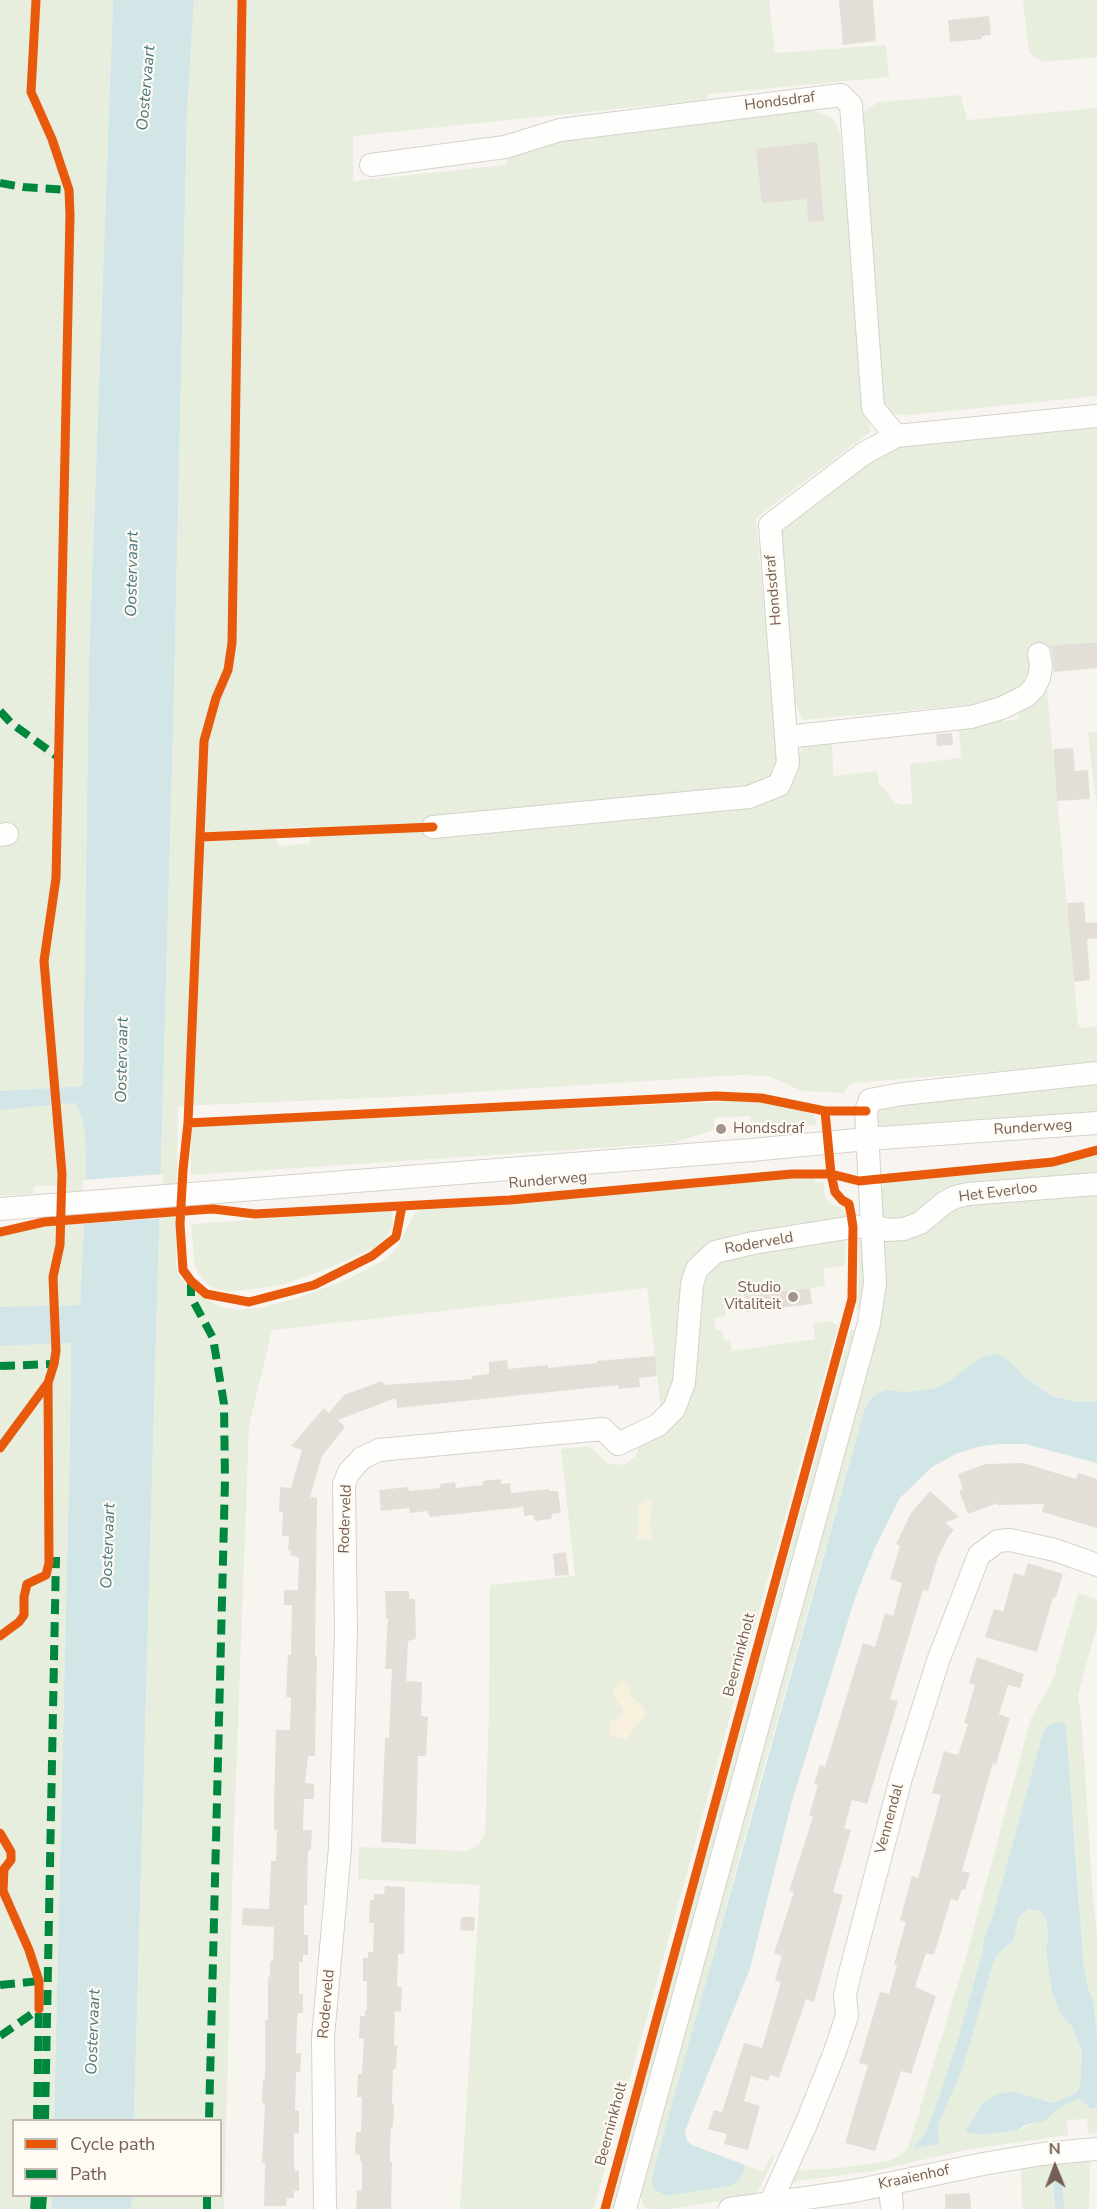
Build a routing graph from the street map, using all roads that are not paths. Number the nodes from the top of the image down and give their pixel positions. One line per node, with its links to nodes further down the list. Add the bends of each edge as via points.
1 (370, 165): 3 (street, Hondsdraf, via 505,147 561,130 842,95 852,105 873,408)
2 (1097, 416): 3 (street, Hondsdraf)
3 (896, 436): 5 (street, Hondsdraf, via 863,454 770,525)
4 (1039, 654): 5 (street, via 1041,666 1034,688 1002,708 971,717)
5 (786, 737): 6 (street, Hondsdraf, via 788,763 779,785 749,796)
6 (433, 827)
7 (1097, 1073): 9 (street, via 870,1100 866,1111)
8 (1097, 1123): 9 (street, Runderweg)
9 (867, 1139): 11 (street, Runderweg); 12 (street)
10 (1097, 1184): 12 (street, Het Everloo, via 968,1194 944,1203 920,1223 904,1229)
11 (0, 1209)
12 (872, 1226): 17 (street, Roderveld, via 753,1243 716,1252 709,1258 697,1269 692,1284 684,1383 674,1409 658,1425 633,1437 618,1444 603,1429 379,1450 362,1458 349,1472 344,1484 346,1631 340,1848 323,2037); 18 (street, via 875,1284 869,1323)
13 (1097, 1565): 16 (street, Vennendal, via 1010,1540 998,1541 979,1555 938,1661 901,1778 849,1977 846,2016 806,2124)
14 (1097, 2149): 15 (street, Kraaienhof, via 1042,2154)
15 (890, 2184): 16 (street, Kraaienhof); 20 (street)
16 (770, 2204): 19 (street, Kraaienhof)
17 (325, 2209)
18 (625, 2209)
19 (730, 2209)
20 (892, 2209)

